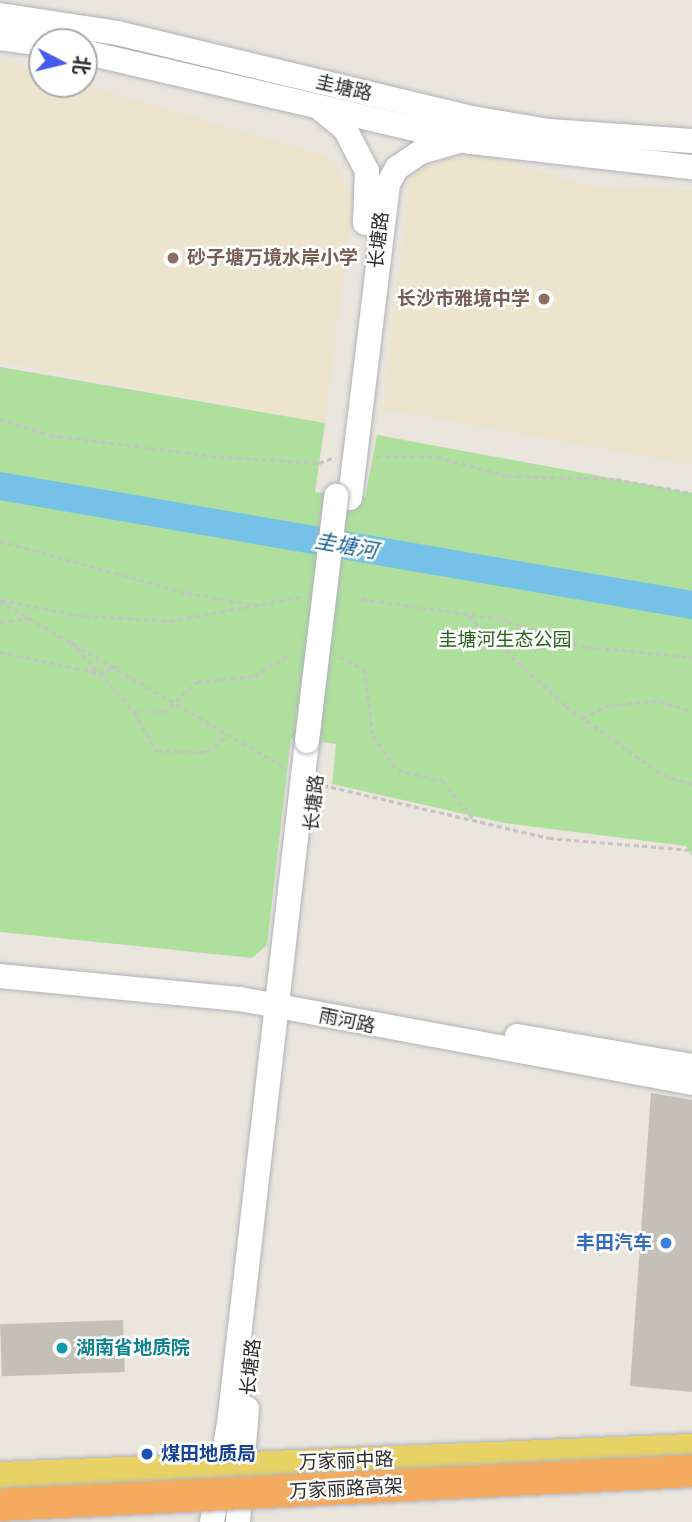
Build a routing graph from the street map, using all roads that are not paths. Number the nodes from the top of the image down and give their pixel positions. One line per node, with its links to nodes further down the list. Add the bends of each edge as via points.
1 (0, 15): 6 (main road, 圭塘路, via 117,33 472,118)
2 (0, 38): 3 (main road)
3 (28, 42)
4 (98, 55): 5 (main road, 圭塘路)
5 (320, 108): 7 (main road, 圭塘路); 9 (main road, 长塘路, via 357,145 369,191)
6 (692, 141)
7 (471, 142): 8 (main road, 圭塘路); 9 (main road, 长塘路, via 421,152 397,168 388,184)
8 (692, 167)
9 (348, 456): 12 (main road, 长塘路, bridge)
10 (0, 960): 12 (main road, 雨河路)
11 (0, 976): 12 (main road, 雨河路)
12 (285, 1000): 13 (main road, 雨河路); 14 (main road, 雨河路); 16 (main road, 长塘路)
13 (692, 1066)
14 (692, 1083)
15 (692, 1448): 16 (main road, 万家丽中路)
16 (232, 1466): 18 (main road, 万家丽中路); 22 (main road, 长塘路); 23 (main road, 长塘路)
17 (692, 1471): 20 (highway, 万家丽路高架, bridge)
18 (0, 1476)
19 (692, 1492): 21 (highway, 万家丽路高架)
20 (0, 1505)
21 (95, 1522)
22 (212, 1522)
23 (238, 1522)

